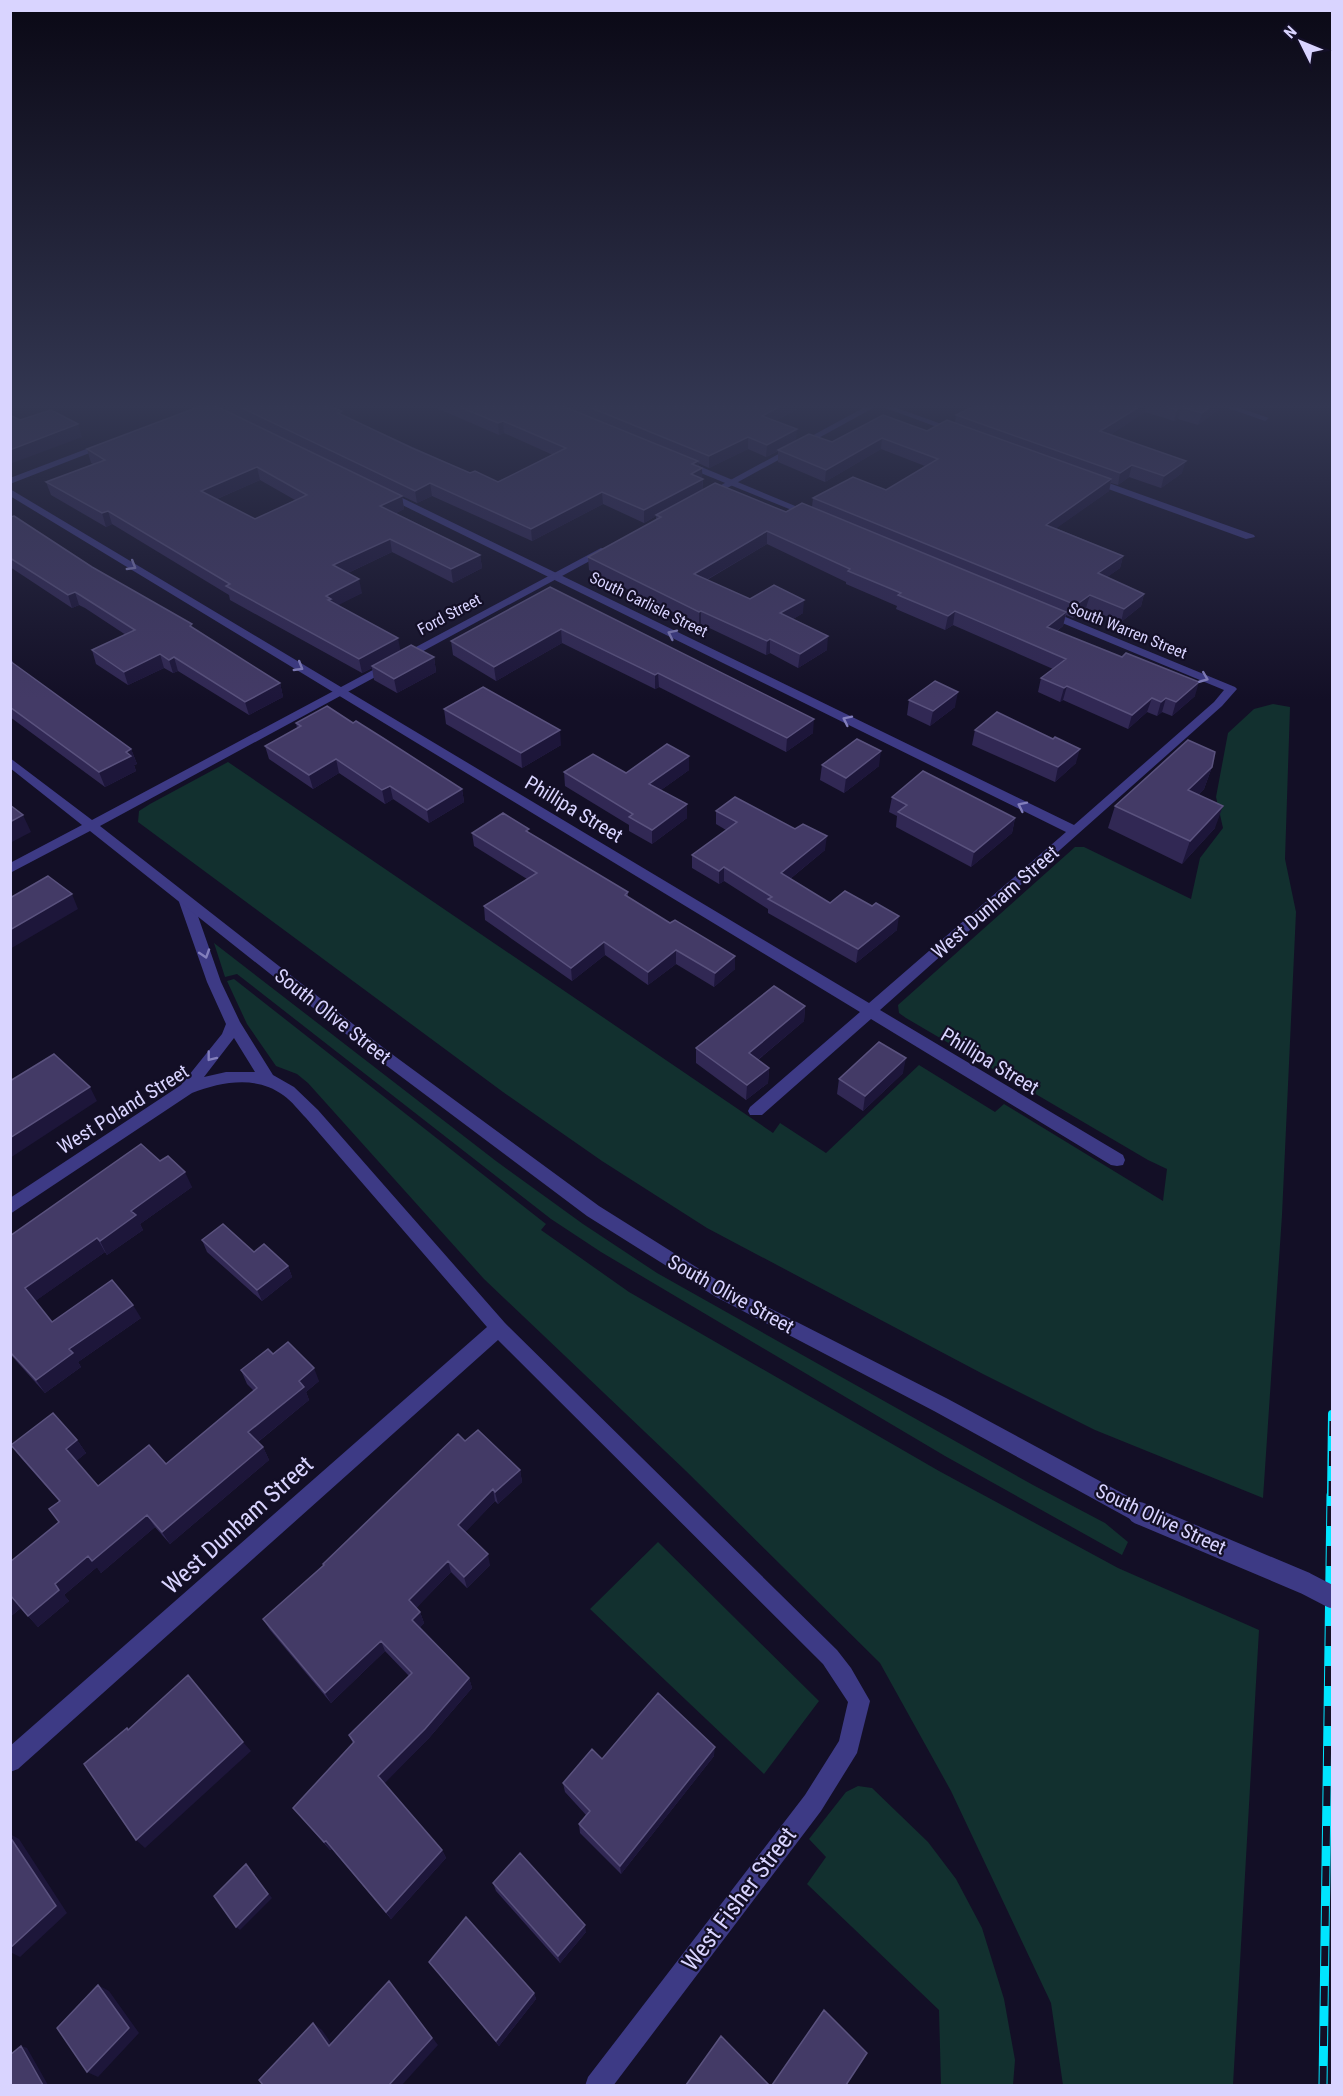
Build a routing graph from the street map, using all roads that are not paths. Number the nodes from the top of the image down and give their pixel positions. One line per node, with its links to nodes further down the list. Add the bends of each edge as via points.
1 (31, 505): 11 (street, Phillipa Street, one-way to 11)
2 (409, 505): 8 (street, South Carlisle Street)
3 (786, 505): 5 (street)
4 (1161, 505): 6 (street)
5 (821, 519)
6 (1250, 537)
7 (616, 544): 8 (street, Ford Street)
8 (555, 576): 11 (street, Ford Street); 14 (street, South Carlisle Street, one-way to 8)
9 (1031, 606): 10 (street, South Warren Street, one-way to 10)
10 (1231, 689): 14 (street, West Dunham Street)
11 (340, 691): 13 (street, Ford Street); 17 (street, Phillipa Street)
12 (10, 762): 13 (street, South Olive Street)
13 (93, 825): 15 (street, Ford Street); 16 (street, South Olive Street)
14 (1075, 831): 17 (street, West Dunham Street)
15 (10, 869)
16 (185, 899): 18 (street, one-way to 18); 25 (street, South Olive Street, bridge, via 493,1138 653,1251 722,1292 1139,1513)
17 (870, 1011): 21 (street, West Dunham Street); 22 (street, Phillipa Street)
18 (232, 1024): 19 (street); 20 (street, one-way to 20)
19 (268, 1079): 20 (street, West Poland Street, via 213,1078); 24 (street, via 289,1090 312,1114)
20 (187, 1089): 23 (street, West Poland Street)
21 (756, 1112)
22 (1117, 1160)
23 (10, 1207)
24 (499, 1328): 26 (street, West Dunham Street); 27 (street, West Fisher Street, via 830,1657 859,1701 849,1744 813,1803)
25 (1332, 1598)
26 (10, 1761)
27 (597, 2085)

